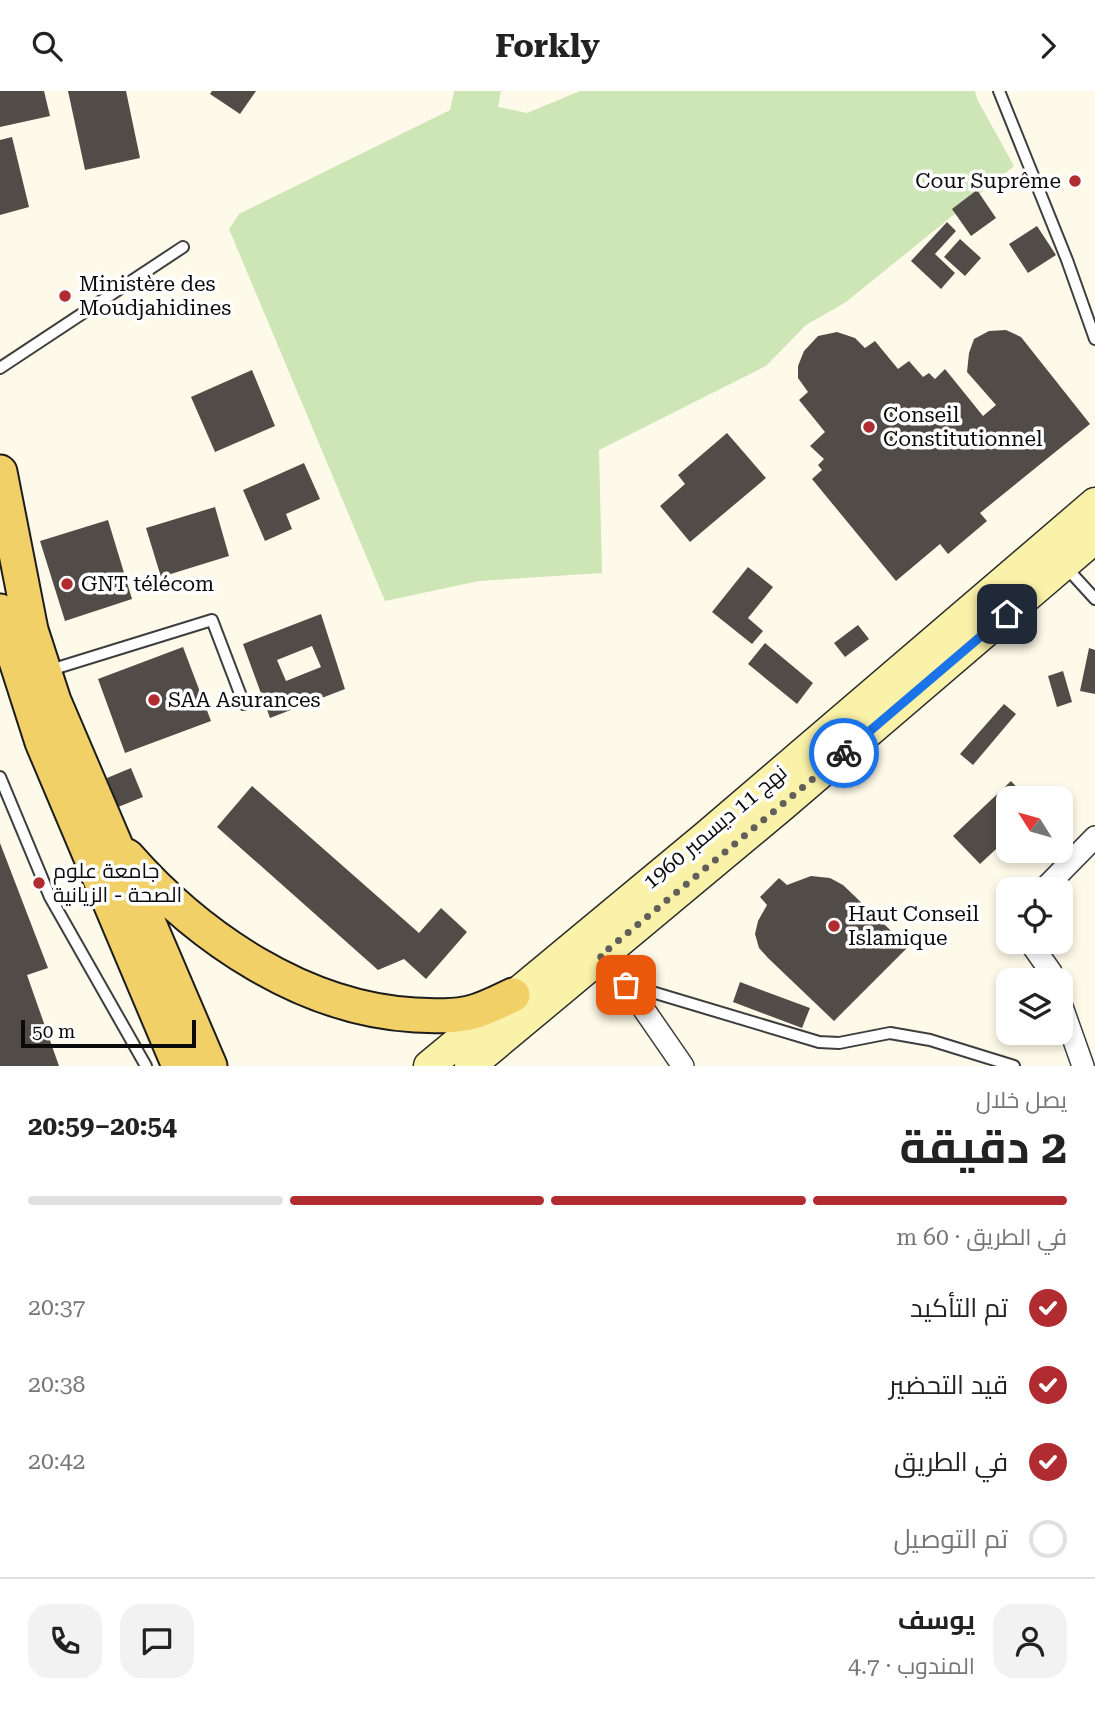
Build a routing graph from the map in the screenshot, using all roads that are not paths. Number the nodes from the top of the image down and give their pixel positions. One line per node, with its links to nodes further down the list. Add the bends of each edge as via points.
1 (999, 91): 3 (lane)
2 (183, 247): 4 (lane)
3 (1095, 339)
4 (0, 368)
5 (0, 472): 11 (main road)
6 (1095, 503): 19 (main road, نهج 11 ديسمبر 1960)
7 (1095, 538): 8 (main road, نهج 11 ديسمبر 1960)
8 (1064, 565): 9 (lane); 17 (main road, نهج 11 ديسمبر 1960)
9 (1095, 600)
10 (0, 611): 22 (main road, via 42,742)
11 (44, 672): 12 (lane, via 212,620); 14 (main road)
12 (244, 703)
13 (0, 777): 21 (lane, via 50,897)
14 (110, 836): 19 (main road, via 152,883 201,925 302,987 398,1014 472,1012); 23 (main road)
15 (1095, 837): 16 (street)
16 (1056, 877)
17 (600, 956): 18 (street); 25 (main road, نهج 11 ديسمبر 1960)
18 (626, 985): 26 (street); 27 (lane, via 819,1042 839,1043 890,1033 930,1039)
19 (513, 995): 24 (main road, نهج 11 ديسمبر 1960)
20 (1073, 1038): 28 (street)
21 (146, 1066)
22 (179, 1066)
23 (210, 1066)
24 (429, 1066)
25 (470, 1066)
26 (682, 1066)
27 (1014, 1066)
28 (1083, 1066)

